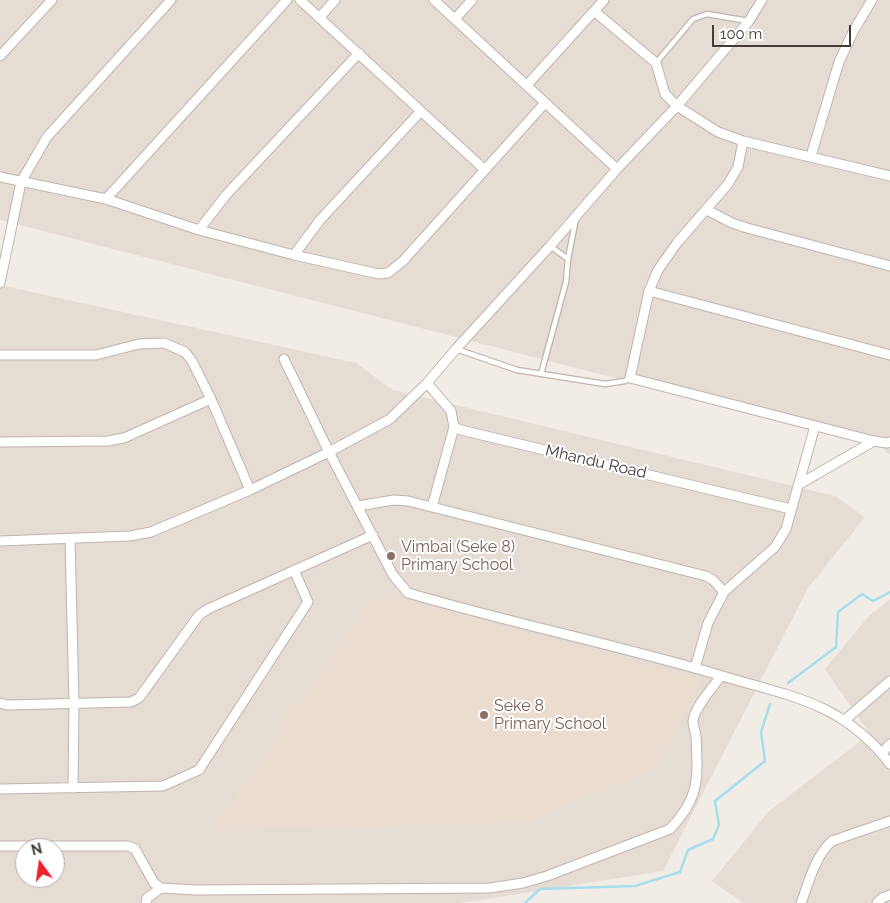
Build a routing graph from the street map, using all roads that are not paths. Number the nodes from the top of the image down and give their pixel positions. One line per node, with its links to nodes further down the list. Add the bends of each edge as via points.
1 (39, 0): 11 (street)
2 (171, 0): 29 (street, via 47,137)
3 (287, 0): 30 (street)
4 (300, 0): 13 (street)
5 (334, 0): 13 (street)
6 (434, 0): 14 (street)
7 (472, 0): 14 (street)
8 (604, 0): 12 (street)
9 (762, 0): 15 (street)
10 (872, 0): 24 (street, via 838,62)
11 (49, 3): 17 (street)
12 (594, 11): 18 (street); 19 (street)
13 (320, 17): 16 (street)
14 (455, 19): 19 (street)
15 (749, 21): 18 (lane, via 707,14 693,19); 21 (street)
16 (359, 53): 22 (street); 33 (street, via 226,195)
17 (0, 56)
18 (656, 63): 21 (street, via 665,94)
19 (527, 85): 20 (street)
20 (545, 102): 25 (street); 26 (street)
21 (677, 106): 23 (street, via 718,132); 25 (street)
22 (421, 111): 26 (street); 35 (street, via 320,220)
23 (743, 141): 24 (street); 31 (street, via 738,167)
24 (811, 156): 27 (street)
25 (617, 169): 32 (street)
26 (485, 170): 35 (street, via 403,262 388,273)
27 (890, 176)
28 (0, 177): 29 (street)
29 (21, 182): 30 (street); 38 (street)
30 (106, 199): 33 (street)
31 (706, 210): 37 (street, via 748,228); 39 (street, via 677,243 658,270)
32 (577, 215): 34 (street); 36 (lane)
33 (198, 230): 35 (street)
34 (550, 246): 36 (lane); 40 (street)
35 (294, 255)
36 (568, 259): 44 (lane, via 566,282)
37 (890, 266)
38 (0, 283)
39 (649, 291): 42 (street); 45 (street)
40 (456, 349): 44 (lane, via 517,370); 46 (street)
41 (0, 355): 47 (street, via 96,355 139,344 164,343 185,352 192,360)
42 (890, 355)
43 (284, 359): 54 (street)
44 (541, 374): 45 (lane, via 605,384 625,382)
45 (630, 378): 48 (street)
46 (428, 383): 49 (street, via 451,412); 54 (street, via 390,419)
47 (211, 399): 50 (street, via 124,438 108,441); 56 (street)
48 (815, 426): 51 (street); 55 (street)
49 (454, 427): 58 (street); 59 (street, Mhandu Road)
50 (0, 441): 53 (street)
51 (874, 441): 52 (street); 55 (street)
52 (890, 442)
53 (0, 450)
54 (329, 452): 56 (street); 57 (street)
55 (798, 485): 59 (street)
56 (250, 490): 61 (street, via 151,532)
57 (358, 506): 58 (street, via 394,500); 60 (street)
58 (432, 507): 64 (street, via 706,576)
59 (791, 509): 64 (street, via 786,529 775,547)
60 (373, 535): 63 (street); 65 (street, via 393,575 408,593)
61 (70, 539): 62 (street); 69 (street)
62 (0, 541)
63 (294, 570): 69 (street, via 199,615 139,698 131,702); 74 (street, via 308,602 199,770 163,786)
64 (724, 592): 65 (street, via 708,623)
65 (695, 668): 66 (street)
66 (721, 676): 70 (street, via 801,700); 78 (street, via 695,712 696,790 680,819 661,833 546,876 490,888)
67 (890, 681): 70 (street)
68 (0, 703): 69 (street)
69 (74, 703): 74 (street)
70 (845, 720): 72 (street)
71 (890, 744): 72 (street)
72 (882, 753): 73 (street)
73 (890, 764)
74 (74, 788): 75 (street)
75 (0, 789)
76 (890, 821): 81 (street, via 832,841 825,847)
77 (0, 846): 78 (street, via 128,846 135,848 154,883)
78 (161, 888): 80 (street, via 147,898)
79 (890, 895): 82 (street)
80 (146, 903)
81 (801, 903)
82 (877, 903)

